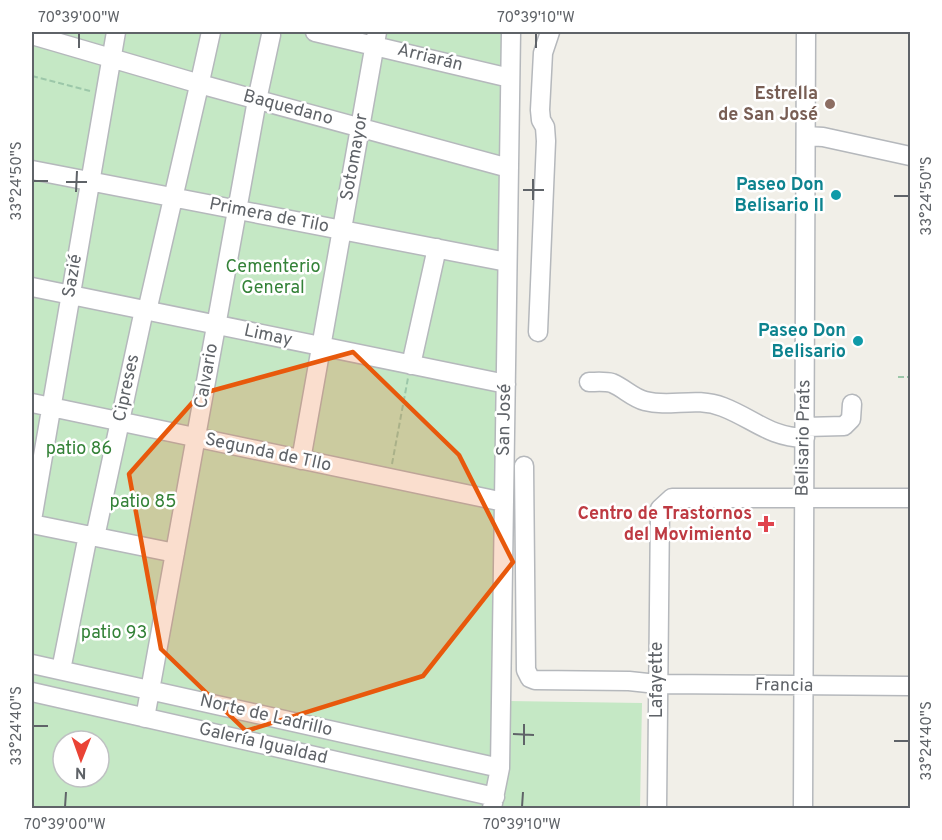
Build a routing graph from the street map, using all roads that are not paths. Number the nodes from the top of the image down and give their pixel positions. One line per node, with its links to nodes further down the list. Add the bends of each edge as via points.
1 (116, 32): 10 (street, Sazié)
2 (211, 32): 12 (street, Cipreses)
3 (315, 32): 9 (street, Arriarán)
4 (511, 32): 11 (street, San José)
5 (550, 32): 29 (street, via 543,53 540,110 546,141)
6 (806, 32): 15 (street, Belisario Prats)
7 (271, 33): 13 (street, Calvario)
8 (32, 36): 10 (street, Baquedano)
9 (376, 38): 11 (street, Arriarán); 14 (street, Sotomayor)
10 (112, 58): 12 (street, Baquedano); 19 (street, Sazié)
11 (510, 78): 17 (street, San José)
12 (200, 84): 13 (street, Baquedano); 20 (street, Cipreses)
13 (257, 100): 14 (street, Baquedano); 21 (street, Calvario)
14 (360, 128): 17 (street, Baquedano); 22 (street, Sotomayor)
15 (806, 136): 16 (street); 38 (street, Belisario Prats)
16 (910, 156)
17 (509, 168): 24 (street, San José)
18 (32, 170): 19 (street, Primera de Tilo)
19 (90, 181): 20 (street, Primera de Tilo); 26 (street, Sazié)
20 (173, 197): 21 (street, Primera de Tilo); 27 (street, Cipreses)
21 (238, 210): 22 (street, Primera de Tilo); 28 (street, Calvario)
22 (342, 230): 23 (street, Primera de Tilo); 30 (street, Sotomayor)
23 (437, 248): 24 (street, Primera de Tilo); 31 (street)
24 (507, 262): 33 (street, San José)
25 (32, 287): 26 (street, Limay)
26 (70, 295): 27 (street, Limay); 36 (street, Sazié)
27 (146, 310): 28 (street, Limay); 37 (street, Cipreses)
28 (217, 325): 30 (street, Limay); 39 (street, Calvario)
29 (538, 332)
30 (321, 347): 31 (street, Limay); 40 (street, Sotomayor)
31 (411, 365): 33 (street, Limay)
32 (589, 382): 38 (street, via 609,382 643,401 694,401 724,407 785,436)
33 (506, 384): 44 (street, San José)
34 (32, 403): 36 (street, Segunda de TIlo)
35 (852, 404): 38 (street, via 851,419 844,426)
36 (51, 407): 37 (street, Segunda de TIlo); 45 (street, Sazié)
37 (120, 422): 39 (street, Segunda de TIlo); 46 (street, Cipreses)
38 (805, 433): 43 (street, Belisario Prats)
39 (196, 438): 40 (street, Segunda de TIlo); 47 (street, Calvario)
40 (302, 460): 44 (street, Segunda de TIlo)
41 (524, 466): 50 (street, Francia, via 528,674 535,680)
42 (910, 498): 43 (street, Lafayette)
43 (803, 499): 50 (street, Lafayette, via 672,498 660,508); 51 (street, Belisario Prats)
44 (504, 502): 56 (street, San José)
45 (32, 522): 46 (street)
46 (91, 536): 47 (street); 49 (street, Cipreses)
47 (175, 553): 53 (street, Calvario)
48 (32, 664): 49 (street, Norte de Ladrillo)
49 (61, 670): 53 (street, Norte de Ladrillo)
50 (657, 684): 51 (street, Francia); 58 (street, Lafayette)
51 (803, 686): 52 (street, Francia); 59 (street, Belisario Prats)
52 (910, 686)
53 (150, 690): 55 (street, Calvario); 56 (street, Norte de Ladrillo)
54 (32, 692): 55 (street, Galería Igualdad)
55 (145, 718): 57 (street, Galería Igualdad)
56 (500, 768): 57 (street, San José)
57 (494, 802)
58 (657, 808)
59 (803, 808)

